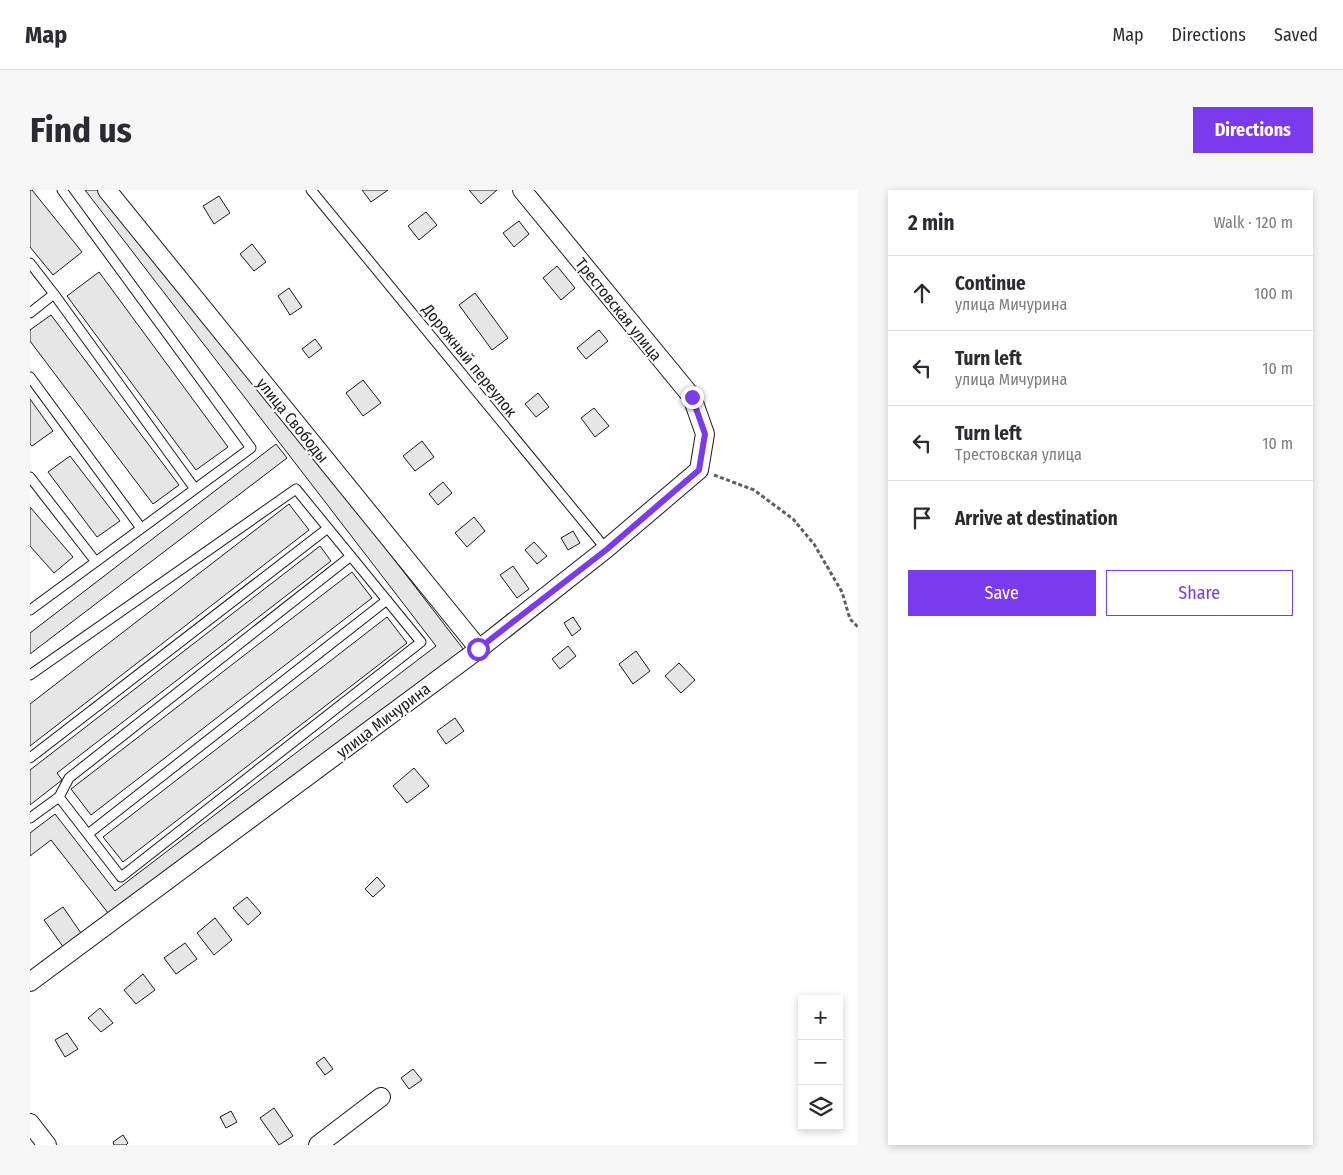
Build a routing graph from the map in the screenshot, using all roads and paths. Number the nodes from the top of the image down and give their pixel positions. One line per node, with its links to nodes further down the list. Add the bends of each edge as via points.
1 (62, 190): 11 (lane, via 251,448)
2 (107, 190): 20 (street, улица Свободы)
3 (311, 190): 14 (lane, Дорожный переулок)
4 (522, 190): 9 (street, Трестовская улица, via 692,397 705,434)
5 (30, 263): 6 (lane)
6 (54, 294): 7 (lane); 11 (lane)
7 (30, 313)
8 (30, 377): 12 (lane)
9 (699, 470): 14 (street, улица Мичурина); 19 (path, via 754,490 793,519 814,544 842,592 850,619)
10 (30, 477): 16 (lane)
11 (196, 489): 12 (lane)
12 (141, 528): 16 (lane)
13 (328, 528): 15 (lane); 21 (lane, via 296,489); 22 (lane)
14 (606, 550): 20 (street, улица Мичурина)
15 (351, 556): 17 (lane); 23 (lane, via 70,778)
16 (96, 562): 18 (lane)
17 (387, 600): 25 (lane); 25 (lane, via 421,642 121,877)
18 (30, 610)
19 (858, 627)
20 (478, 649): 26 (street, улица Мичурина)
21 (30, 675)
22 (30, 758)
23 (59, 797): 24 (lane); 25 (lane)
24 (30, 818)
25 (88, 834)
26 (30, 982)
27 (381, 1097): 30 (street)
28 (30, 1123): 29 (street)
29 (47, 1145)
30 (318, 1145)

